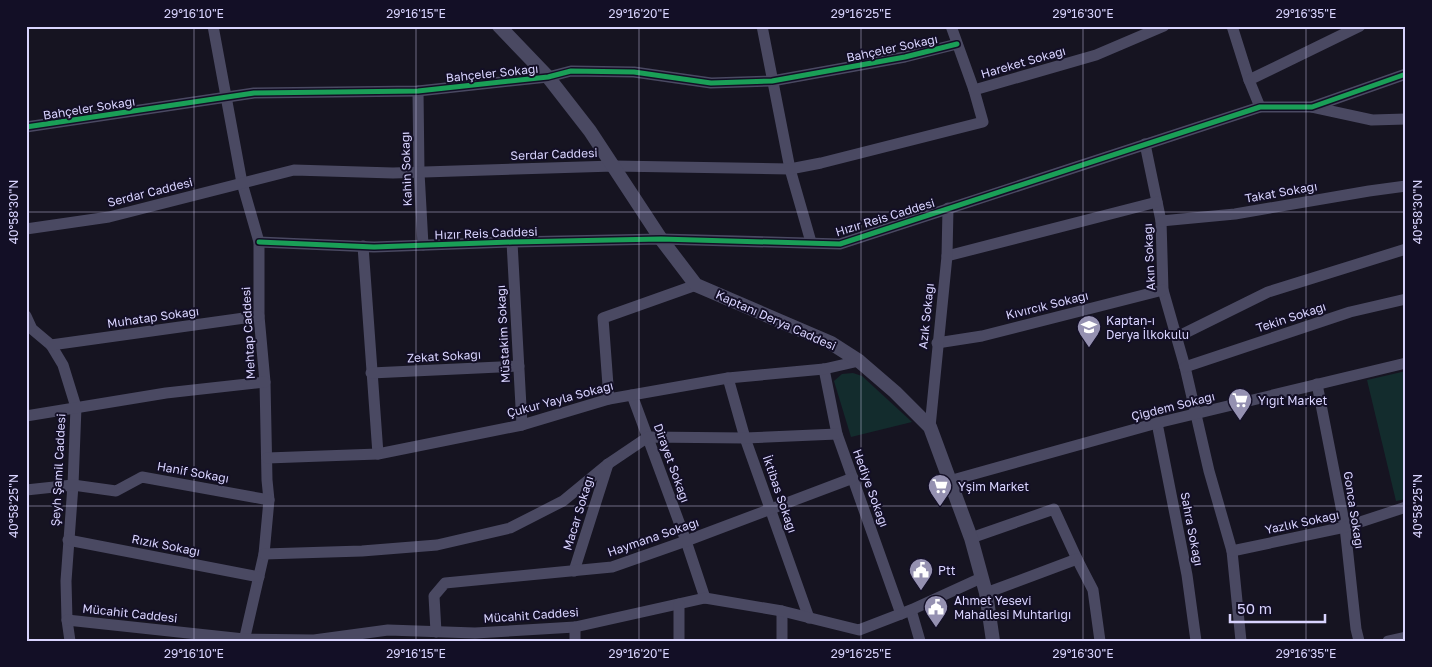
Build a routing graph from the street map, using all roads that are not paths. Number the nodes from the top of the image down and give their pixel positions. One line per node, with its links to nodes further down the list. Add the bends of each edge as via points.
1 (213, 26): 15 (street, Mehtap Caddesi)
2 (499, 26): 10 (street, Kaptanı Derya Caddesi)
3 (762, 26): 12 (street)
4 (951, 26): 8 (street, Serdar Caddesi)
5 (1164, 26): 13 (street, Hareket Sokağı, via 1096,56)
6 (1232, 26): 11 (street)
7 (1360, 26): 11 (street)
8 (957, 44): 12 (street, Bahçeler Sokağı); 13 (street, Serdar Caddesi)
9 (1406, 74): 17 (street, Hızır Reis Caddesi)
10 (548, 78): 12 (street, Bahçeler Sokağı, via 571,71 634,72 711,82); 14 (street, Bahçeler Sokağı); 21 (street, Kaptanı Derya Caddesi)
11 (1249, 80): 16 (street)
12 (772, 82): 22 (street)
13 (974, 90): 22 (street, Serdar Caddesi, via 982,122)
14 (418, 91): 15 (street, Bahçeler Sokağı, via 254,93); 23 (street, Kahin Sokağı)
15 (227, 97): 19 (street, Bahçeler Sokağı); 24 (street, Mehtap Caddesi)
16 (1260, 107): 17 (street, Hızır Reis Caddesi); 20 (street, Hızır Reis Caddesi)
17 (1312, 107): 18 (street, via 1372,120)
18 (1406, 119)
19 (26, 127)
20 (1145, 144): 26 (street, Akın Sokağı); 27 (street, Hızır Reis Caddesi)
21 (614, 166): 22 (street, Serdar Caddesi); 23 (street, Serdar Caddesi); 30 (street, Kaptanı Derya Caddesi)
22 (790, 168): 33 (street)
23 (419, 172): 24 (street, Serdar Caddesi, via 294,170); 34 (street, Kahin Sokağı)
24 (242, 183): 29 (street, Serdar Caddesi, via 109,217); 31 (street, Mehtap Caddesi)
25 (1406, 186): 28 (street, Takat Sokağı, via 1235,214)
26 (1157, 202): 28 (street, Akın Sokağı); 37 (street)
27 (948, 208): 33 (street, Hızır Reis Caddesi, via 840,244); 37 (street, Azık Sokağı)
28 (1161, 221): 39 (street, Akın Sokağı)
29 (26, 229)
30 (661, 239): 32 (street, Hızır Reis Caddesi); 33 (street, Hızır Reis Caddesi); 38 (street, Kaptanı Derya Caddesi)
31 (259, 242): 35 (street, Hızır Reis Caddesi); 42 (street, Mehtap Caddesi)
32 (512, 242): 34 (street, Hızır Reis Caddesi); 49 (street, Müstakim Sokağı)
33 (811, 242)
34 (423, 245): 35 (street, Hızır Reis Caddesi)
35 (363, 246): 52 (street)
36 (1406, 249): 44 (street, via 1268,292)
37 (947, 256): 45 (street, Azık Sokağı)
38 (696, 285): 47 (street, Kaptanı Derya Caddesi, via 831,343); 57 (street, via 603,318)
39 (1163, 290): 44 (street, Akın Sokağı); 45 (street, Kıvırcık Sokağı, via 982,336)
40 (1406, 299): 50 (street, Tekin Sokağı, via 1350,312)
41 (26, 316): 43 (street, Şeyh Şamil Caddesi)
42 (259, 316): 46 (street, Muhatap Sokağı); 54 (street, Mehtap Caddesi)
43 (29, 330): 46 (street, Şeyh Şamil Caddesi)
44 (1177, 337): 50 (street, Akın Sokağı)
45 (937, 343): 63 (street, Azık Sokağı)
46 (51, 345): 58 (street, Şeyh Şamil Caddesi, via 63,365)
47 (859, 362): 51 (street, Çukur Yayla Sokağı); 63 (street, Kaptanı Derya Caddesi)
48 (1406, 363): 55 (street, Çiğdem Sokağı)
49 (519, 366): 52 (street, Zekat Sokağı); 62 (street, Müstakim Sokağı)
50 (1185, 367): 59 (street, Akın Sokağı)
51 (824, 369): 53 (street, Çukur Yayla Sokağı); 64 (street, Hediye Sokağı)
52 (371, 373): 67 (street)
53 (728, 378): 56 (street, Çukur Yayla Sokağı); 66 (street, İktibas Sokağı)
54 (265, 382): 58 (street); 68 (street, Mehtap Caddesi)
55 (1317, 384): 59 (street, Çiğdem Sokağı); 77 (street, Gonca Sokağı)
56 (632, 395): 57 (street, Çukur Yayla Sokağı); 65 (street, Dirayet Sokağı)
57 (609, 399): 62 (street, Çukur Yayla Sokağı)
58 (76, 407): 60 (street); 72 (street, Şeyh Şamil Caddesi)
59 (1196, 414): 61 (street, Çiğdem Sokağı); 81 (street, Akın Sokağı)
60 (26, 416)
61 (1157, 423): 71 (street, Çiğdem Sokağı); 107 (street, Sahra Sokağı, via 1187,575)
62 (522, 425): 67 (street, Çukur Yayla Sokağı)
63 (930, 427): 71 (street, Kaptanı Derya Caddesi)
64 (837, 434): 66 (street); 70 (street, Hediye Sokağı)
65 (648, 437): 66 (street); 69 (street); 80 (street, Dirayet Sokağı)
66 (745, 438): 76 (street, İktibas Sokağı)
67 (378, 454): 68 (street, Çukur Yayla Sokağı)
68 (267, 458): 74 (street, Mehtap Caddesi)
69 (608, 464): 82 (street, via 563,501 510,528 437,545); 84 (street, Macar Sokağı)
70 (853, 478): 76 (street, Haymana Sokağı); 91 (street, Hediye Sokağı)
71 (949, 481): 78 (street, Kaptanı Derya Caddesi)
72 (72, 486): 73 (street, Hanif Sokağı); 74 (street, Hanif Sokağı, via 116,491 142,477); 79 (street, Şeyh Şamil Caddesi)
73 (26, 490)
74 (269, 500): 82 (street, Mehtap Caddesi)
75 (1406, 507): 77 (street, Yazlık Sokağı)
76 (770, 510): 80 (street, Haymana Sokağı); 92 (street, İktibas Sokağı)
77 (1345, 527): 81 (street, Yazlık Sokağı); 109 (street, Gonca Sokağı)
78 (971, 538): 83 (street, via 1054,508); 86 (street, Kaptanı Derya Caddesi)
79 (68, 540): 85 (street, Rızık Sokağı); 93 (street, Şeyh Şamil Caddesi)
80 (686, 541): 84 (street, Haymana Sokağı, via 612,567); 88 (street, Dirayet Sokağı)
81 (1232, 551): 108 (street, Akın Sokağı)
82 (264, 554): 85 (street, Mehtap Caddesi)
83 (1077, 559): 87 (street); 106 (street, via 1093,590)
84 (574, 571): 95 (street, Haymana Sokağı, via 445,583 434,596)
85 (259, 577): 99 (street, Mehtap Caddesi)
86 (981, 578): 87 (street, Kaptanı Derya Caddesi); 91 (street, Mücahit Caddesi)
87 (986, 593): 105 (street, Kaptanı Derya Caddesi)
88 (705, 598): 89 (street, Mücahit Caddesi); 90 (street, Mücahit Caddesi)
89 (680, 604): 94 (street, Mücahit Caddesi); 102 (street)
90 (782, 611): 92 (street, Mücahit Caddesi); 103 (street)
91 (906, 612): 92 (street, Mücahit Caddesi, via 859,630); 104 (street, Hediye Sokağı)
92 (809, 618)
93 (67, 620): 99 (street, Mücahit Caddesi); 100 (street, Şeyh Şamil Caddesi)
94 (575, 627): 97 (street, Mücahit Caddesi); 101 (street)
95 (436, 632): 96 (street, Mücahit Caddesi, via 388,630); 97 (street, Mücahit Caddesi)
96 (370, 636): 99 (street, Mücahit Caddesi)
97 (475, 637)
98 (1406, 637): 110 (street)
99 (244, 640)
100 (70, 641)
101 (575, 641)
102 (679, 641)
103 (782, 641)
104 (920, 641)
105 (993, 641)
106 (1100, 641)
107 (1196, 641)
108 (1241, 641)
109 (1359, 641)
110 (1388, 641)

